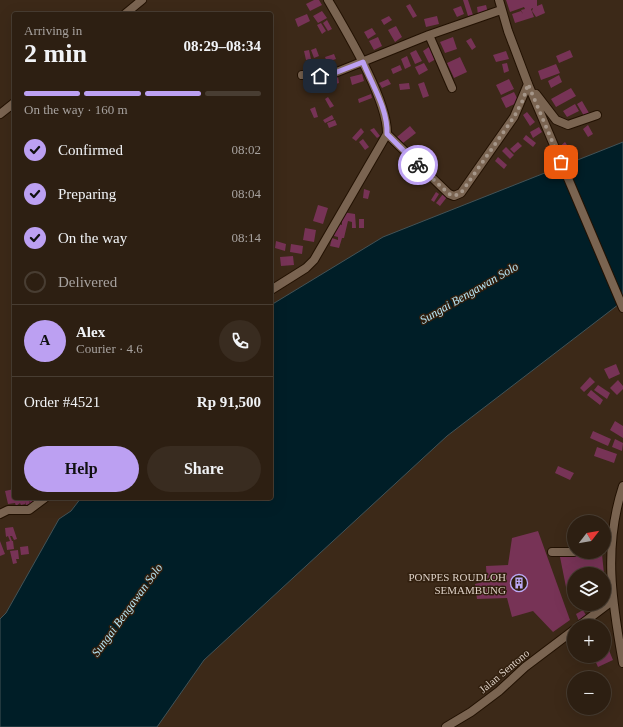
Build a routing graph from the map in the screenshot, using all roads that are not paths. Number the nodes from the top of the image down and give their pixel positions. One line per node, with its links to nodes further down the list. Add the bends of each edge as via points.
1 (142, 0): 5 (street)
2 (328, 0): 7 (street)
3 (499, 0): 4 (street)
4 (501, 10): 6 (street); 9 (street)
5 (127, 12)
6 (429, 35): 7 (street); 10 (street)
7 (363, 62): 8 (street, via 332,74); 14 (street, via 384,111 388,126)
8 (302, 76)
9 (529, 87): 13 (street, via 556,120 568,125); 14 (street, via 514,117 458,195 449,194); 16 (street)
10 (452, 88)
11 (12, 105): 12 (street)
12 (0, 114)
13 (597, 115)
14 (387, 134): 15 (street, via 314,260)
15 (273, 289)
16 (623, 308)
17 (623, 486): 20 (street)
18 (42, 500): 19 (street, via 29,510 8,510)
19 (0, 514)
20 (611, 535)
21 (552, 552): 22 (street)
22 (567, 552)
23 (608, 559): 24 (street)
24 (612, 601): 25 (street); 27 (street)
25 (588, 619)
26 (567, 635): 28 (street, Jalan Sentono, via 525,667 499,691)
27 (623, 663)
28 (446, 727)

